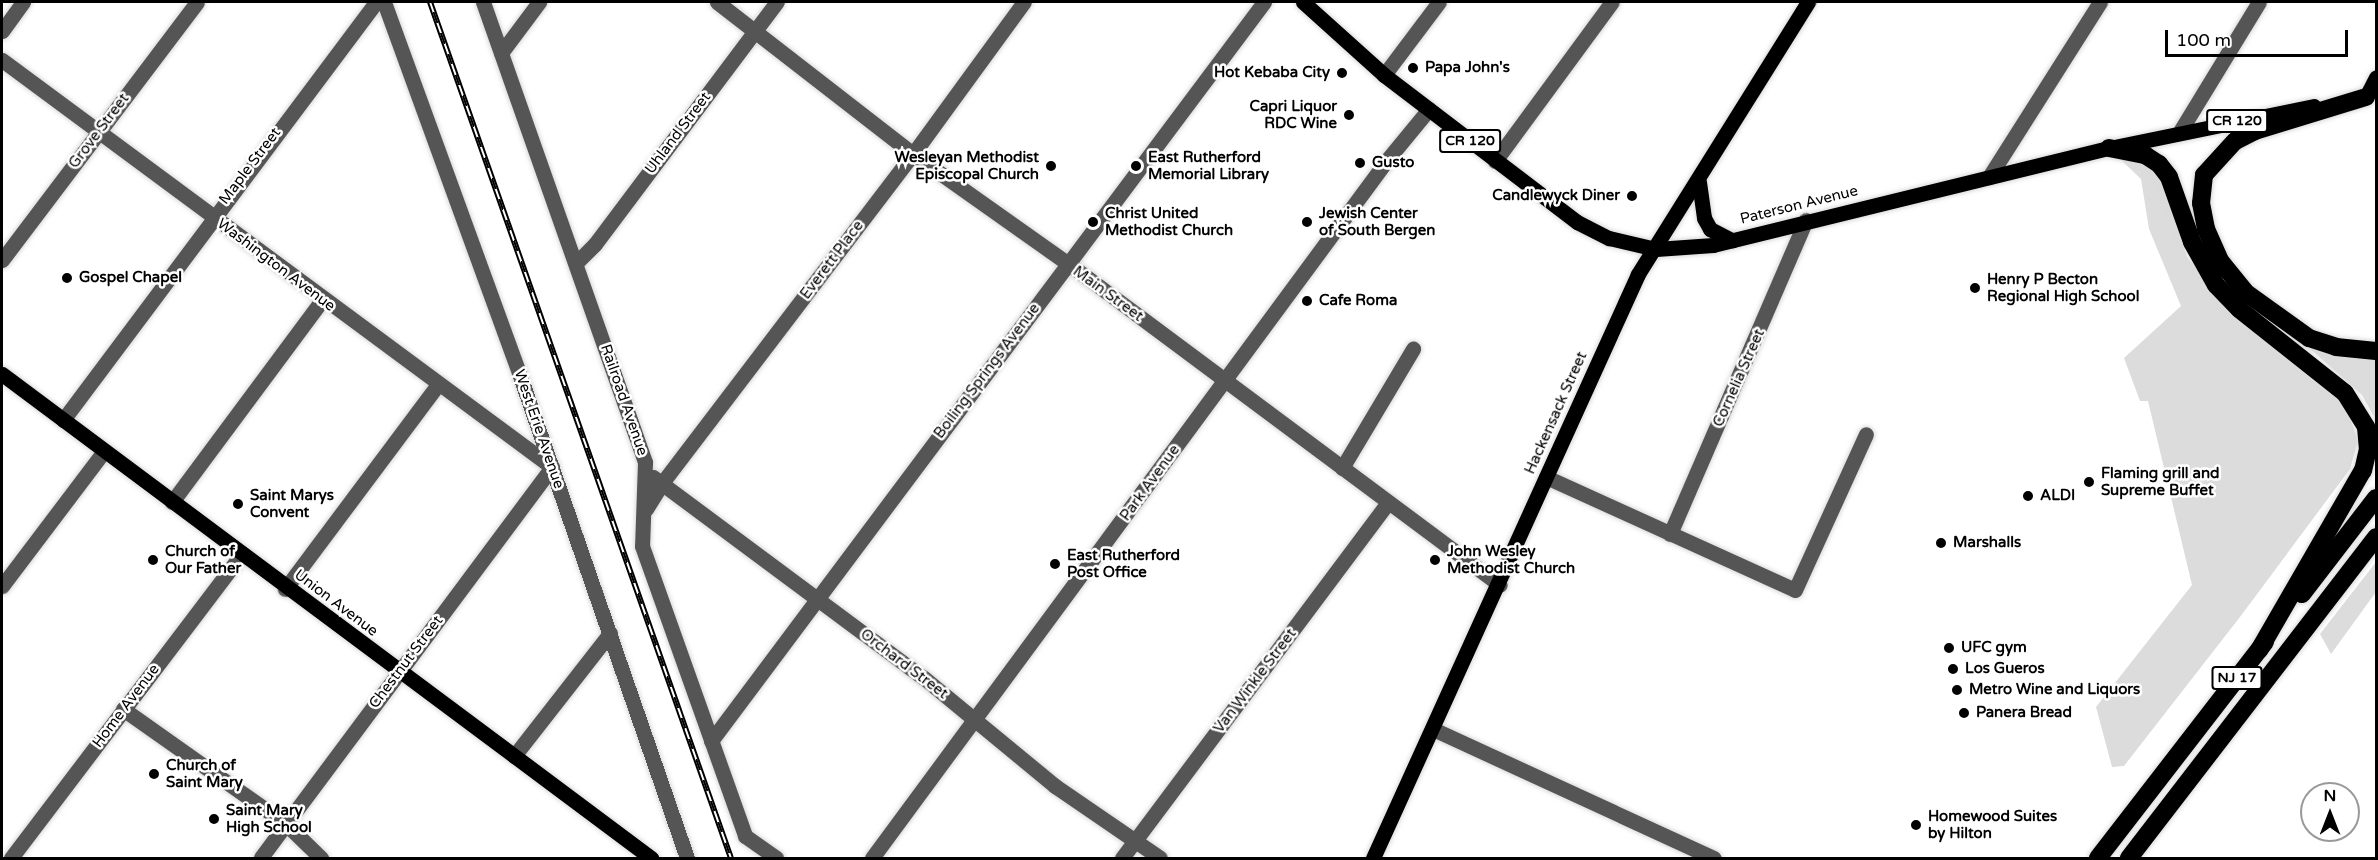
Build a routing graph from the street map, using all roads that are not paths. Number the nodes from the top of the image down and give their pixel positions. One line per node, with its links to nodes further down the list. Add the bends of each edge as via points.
1 (23, 2): 18 (street)
2 (196, 2): 25 (street, Grove Street)
3 (376, 2): 32 (street, Maple Street)
4 (384, 2): 48 (street, West Erie Avenue)
5 (483, 2): 19 (street, Railroad Avenue)
6 (539, 2): 19 (street)
7 (717, 2): 17 (street, Main Street)
8 (777, 2): 17 (street, Uhland Street)
9 (1024, 2): 28 (street, Everett Place)
10 (1264, 2): 38 (street, Boiling Springs Avenue)
11 (1303, 2): 21 (main road, Paterson Avenue / CR 120)
12 (1439, 2): 21 (street)
13 (1612, 2): 29 (street)
14 (1808, 2): 31 (main road, Hackensack Street)
15 (2100, 2): 30 (street)
16 (2259, 2): 26 (street)
17 (756, 29): 28 (street, Main Street); 37 (street, Uhland Street, via 595,244)
18 (2, 31)
19 (501, 53): 37 (street, Railroad Avenue)
20 (2, 60): 25 (street, Washington Avenue)
21 (1384, 75): 24 (main road, Paterson Avenue / CR 120)
22 (2376, 77): 23 (main road)
23 (2371, 96): 26 (main road, Paterson Avenue / CR 120); 41 (highway, via 2255,131 2235,141 2204,176 2201,203 2206,229 2221,262 2245,292 2309,338 2336,348)
24 (1429, 109): 29 (main road, Paterson Avenue / CR 120); 43 (street, Park Avenue)
25 (98, 132): 32 (street, Washington Avenue); 36 (street, Grove Street)
26 (2179, 133): 27 (main road, Paterson Avenue / CR 120)
27 (2109, 148): 30 (main road, Paterson Avenue / CR 120); 65 (highway, via 2145,155 2159,164 2169,177 2192,242 2216,285 2239,309 2345,393 2366,427 2368,449 2363,470)
28 (913, 154): 38 (street, Main Street); 52 (street, Everett Place)
29 (1495, 161): 35 (main road, Paterson Avenue / CR 120, via 1577,222 1609,238)
30 (1989, 177): 33 (main road, Paterson Avenue / CR 120)
31 (1699, 182): 34 (main road, via 1700,206 1707,224); 35 (main road, Hackensack Street)
32 (212, 217): 39 (street, Washington Avenue); 45 (street, Maple Street)
33 (1806, 220): 34 (main road, Paterson Avenue / CR 120); 57 (street, Cornelia Street)
34 (1732, 240): 35 (main road, Paterson Avenue / CR 120)
35 (1656, 249): 51 (main road, Hackensack Street, via 1638,274)
36 (2, 260)
37 (577, 262): 50 (street, Railroad Avenue)
38 (1068, 264): 43 (street, Main Street); 63 (street, Boiling Springs Avenue)
39 (322, 300): 44 (street, Washington Avenue); 54 (street)
40 (1413, 348): 49 (street)
41 (2376, 351)
42 (2, 374): 45 (main road, Union Avenue)
43 (1224, 381): 49 (street, Main Street); 68 (street, Park Avenue)
44 (437, 386): 48 (street, Washington Avenue); 62 (street)
45 (63, 420): 47 (main road, Union Avenue)
46 (1866, 434): 57 (street, via 1796,590)
47 (104, 451): 54 (main road, Union Avenue); 61 (street)
48 (552, 467): 64 (street, West Erie Avenue); 66 (street, Chestnut Street)
49 (1342, 468): 55 (street, Main Street)
50 (646, 472): 52 (street, Orchard Street); 56 (street, Railroad Avenue)
51 (1546, 477): 57 (street); 60 (main road, Hackensack Street)
52 (662, 483): 56 (street, Everett Place); 63 (street, Orchard Street)
53 (2376, 498): 65 (highway, NJ 17)
54 (172, 502): 59 (main road, Union Avenue)
55 (1388, 503): 60 (street, Main Street); 73 (street, Van Winkle Street)
56 (641, 519): 70 (street, Railroad Avenue, via 642,546)
57 (1670, 534)
58 (2376, 537): 86 (highway, NJ 17)
59 (241, 555): 62 (main road, Union Avenue); 67 (street, Home Avenue)
60 (1500, 585): 69 (main road, Hackensack Street)
61 (2, 586)
62 (285, 589): 66 (main road, Union Avenue)
63 (816, 598): 68 (street, Orchard Street); 70 (street, Boiling Springs Avenue)
64 (610, 633): 71 (street); 78 (street, West Erie Avenue)
65 (2259, 650): 85 (highway, NJ 17)
66 (398, 672): 71 (main road, Union Avenue); 72 (street, Chestnut Street)
67 (123, 709): 72 (street); 74 (street, Home Avenue)
68 (975, 718): 73 (street, Orchard Street, via 1055,786); 80 (street, Park Avenue)
69 (1433, 729): 83 (main road, Hackensack Street); 84 (street)
70 (711, 741): 79 (street, Railroad Avenue, via 746,836)
71 (514, 756): 77 (main road, Union Avenue)
72 (286, 824): 75 (street, Chestnut Street); 76 (street)
73 (1137, 839): 81 (street, Van Winkle Street); 82 (street, Orchard Street)
74 (11, 858)
75 (261, 858)
76 (321, 858)
77 (651, 858)
78 (687, 858)
79 (776, 858)
80 (872, 858)
81 (1122, 858)
82 (1160, 858)
83 (1373, 858)
84 (1714, 858)
85 (2098, 858)
86 (2129, 858)

